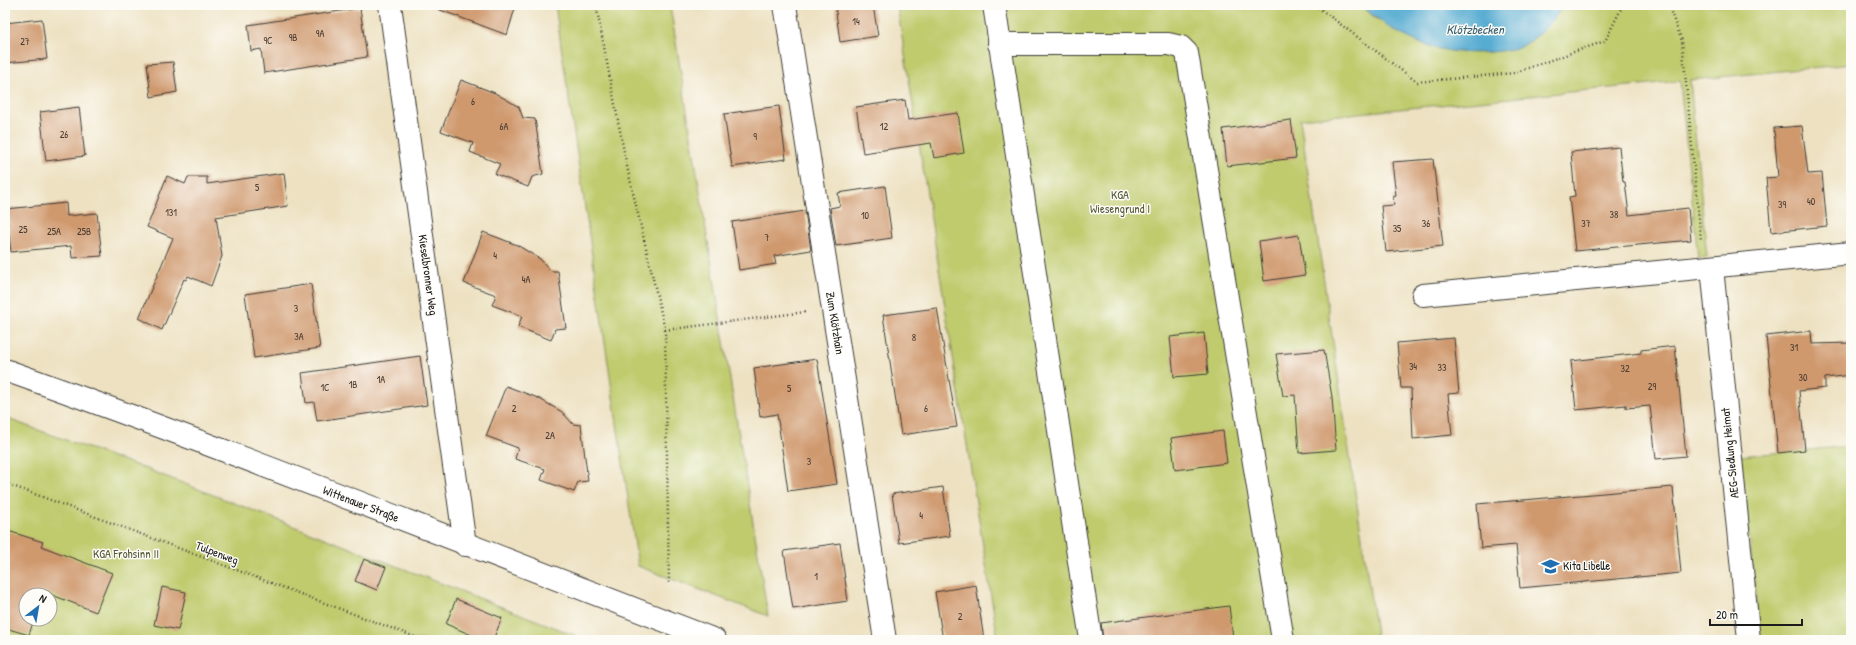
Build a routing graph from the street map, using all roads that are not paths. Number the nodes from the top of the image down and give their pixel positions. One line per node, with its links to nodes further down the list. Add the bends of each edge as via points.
1 (390, 5): 9 (street, Kieselbronner Weg)
2 (785, 5): 11 (street, Zum Klötzhain)
3 (994, 5): 4 (street)
4 (999, 44): 12 (street); 13 (street, via 1168,44 1181,47 1187,53)
5 (1851, 253): 6 (street)
6 (1712, 267): 7 (street); 14 (street, AEG-Siedlung Heimat)
7 (1423, 295)
8 (5, 370): 9 (street, Wittenauer Straße, via 142,419)
9 (465, 545): 10 (street, Wittenauer Straße)
10 (715, 640)
11 (885, 640)
12 (1091, 640)
13 (1283, 640)
14 (1749, 640)

